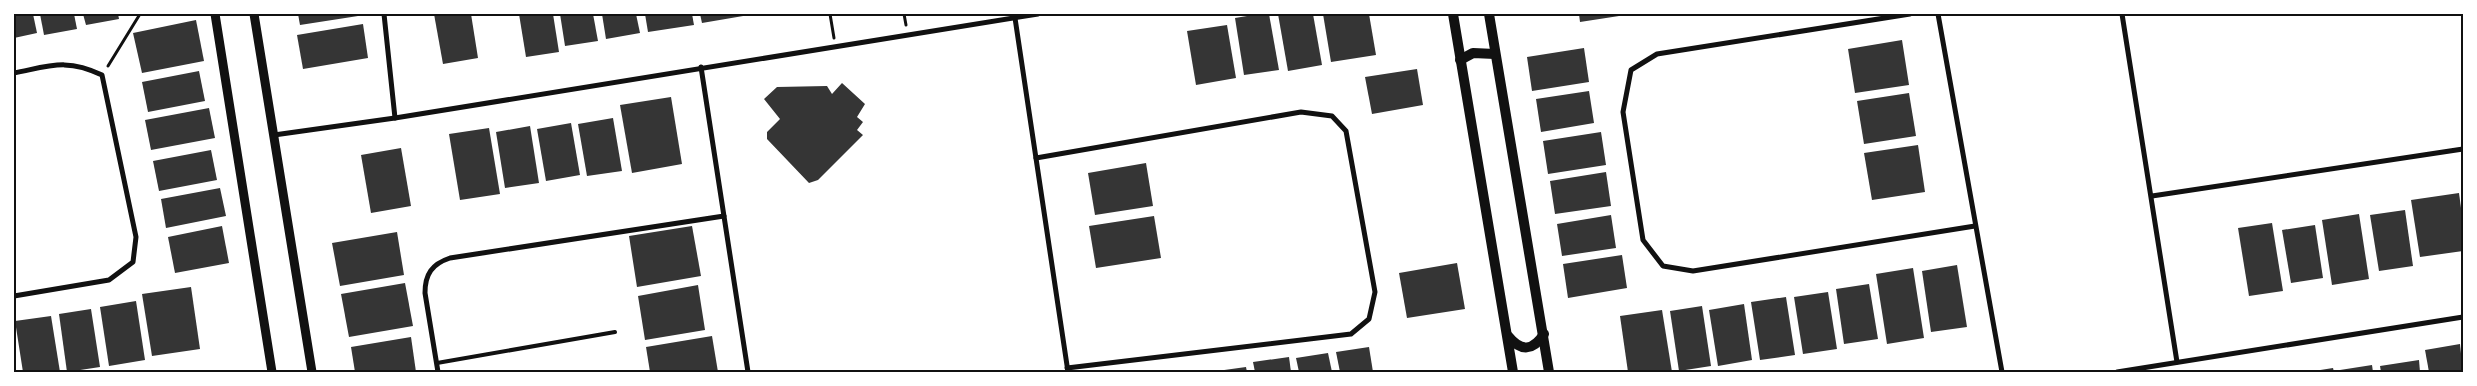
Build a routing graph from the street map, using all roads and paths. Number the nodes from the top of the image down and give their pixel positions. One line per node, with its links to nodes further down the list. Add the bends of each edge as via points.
1 (140, 14): 18 (path)
2 (215, 14): 34 (street)
3 (254, 14): 20 (street)
4 (384, 14): 19 (street)
5 (830, 14): 13 (path)
6 (1038, 14): 12 (street)
7 (1453, 14): 15 (main road)
8 (1489, 14): 14 (main road)
9 (1910, 14): 25 (street, via 1657,54 1631,70 1623,112 1642,240 1664,266 1693,272)
10 (1938, 14): 25 (street)
11 (2122, 14): 23 (street)
12 (1015, 18): 13 (street); 22 (street)
13 (835, 45): 16 (street)
14 (1495, 54): 15 (main road, via 1473,53); 29 (main road)
15 (1460, 60): 30 (main road)
16 (701, 67): 19 (street); 24 (street)
17 (14, 73): 18 (street, via 63,63 83,66)
18 (102, 75): 26 (street, via 136,238 133,262 109,280)
19 (395, 118): 20 (street)
20 (274, 135): 35 (street)
21 (2463, 148): 23 (street)
22 (1036, 158): 33 (street); 33 (street, via 1301,112 1332,116 1346,131 1375,292 1369,319 1351,334)
23 (2152, 196): 31 (street)
24 (724, 216): 32 (street, via 439,262 425,281); 37 (street)
25 (1975, 226): 40 (street)
26 (14, 296)
27 (2463, 316): 31 (street)
28 (615, 332): 32 (lane)
29 (1544, 334): 30 (main road, via 1538,344 1526,348 1515,345); 39 (main road)
30 (1508, 336): 38 (main road)
31 (2177, 362): 41 (street)
32 (437, 363): 36 (street)
33 (1068, 370)
34 (272, 372)
35 (312, 372)
36 (438, 372)
37 (748, 372)
38 (1513, 372)
39 (1549, 372)
40 (2002, 372)
41 (2117, 372)

